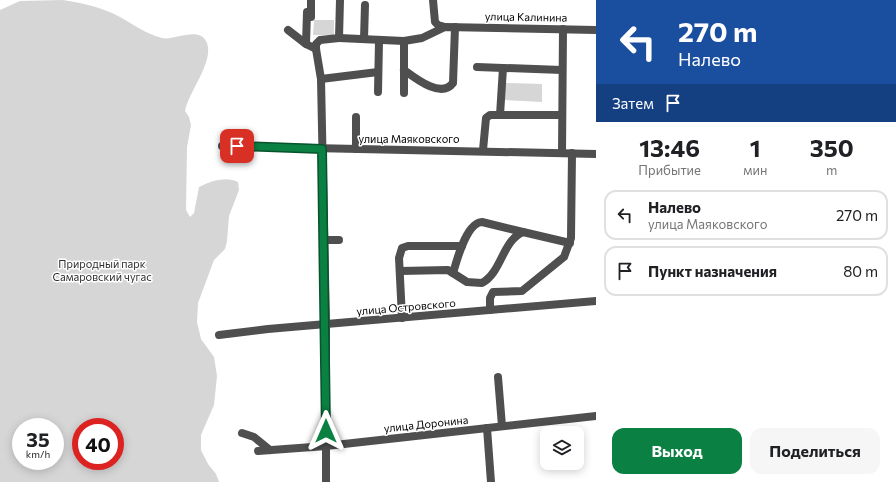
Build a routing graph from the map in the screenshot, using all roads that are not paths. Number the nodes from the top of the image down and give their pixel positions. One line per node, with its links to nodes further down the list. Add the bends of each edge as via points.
1 (312, 0): 14 (street)
2 (340, 0): 10 (street)
3 (433, 0): 5 (street, via 435,22)
4 (365, 4): 11 (street)
5 (445, 27): 6 (street, улица Калинина); 13 (street, via 426,37)
6 (455, 27): 7 (street, улица Калинина); 18 (street, via 453,83 450,86 428,86)
7 (563, 29): 9 (street, улица Калинина); 19 (street)
8 (288, 30): 14 (street)
9 (596, 30)
10 (339, 38): 11 (street); 15 (street, via 320,40 316,44)
11 (364, 40): 12 (street)
12 (379, 41): 13 (street); 20 (street)
13 (404, 41): 18 (street)
14 (306, 44): 15 (street)
15 (316, 49): 21 (street)
16 (477, 67): 17 (street)
17 (503, 68): 19 (street); 24 (street)
18 (404, 70): 23 (street)
19 (562, 70): 25 (street)
20 (378, 72): 21 (street); 22 (street)
21 (321, 79): 28 (street)
22 (378, 92)
23 (404, 93)
24 (500, 114): 25 (street); 30 (street, via 490,114 486,118)
25 (561, 115): 31 (street)
26 (356, 117): 29 (street)
27 (222, 146): 28 (street, улица Маяковского)
28 (322, 149): 29 (street, улица Маяковского); 35 (street)
29 (356, 149): 30 (street, улица Маяковского)
30 (483, 150): 31 (street, улица Маяковского)
31 (562, 153): 32 (street, улица Маяковского)
32 (572, 153): 33 (street, улица Маяковского); 37 (street)
33 (596, 154)
34 (523, 232): 37 (street); 38 (street, via 480,222 474,226); 40 (street, via 512,240 493,273 485,281 476,284 467,282)
35 (324, 240): 36 (street); 44 (street)
36 (339, 240)
37 (570, 243): 42 (street, via 561,262 527,289 517,293 493,292)
38 (462, 246): 39 (street, via 405,246 400,254); 40 (street)
39 (400, 271): 40 (street, via 445,270); 43 (street)
40 (453, 273)
41 (596, 302): 42 (street, улица Островского)
42 (490, 310): 43 (street, улица Островского)
43 (402, 318): 44 (street, улица Островского)
44 (326, 324): 45 (street, улица Островского); 51 (street)
45 (219, 335)
46 (498, 377): 48 (street)
47 (596, 416): 48 (street, улица Доронина)
48 (502, 426): 49 (street, улица Доронина)
49 (486, 428): 51 (street, улица Доронина); 55 (street)
50 (242, 433): 52 (street, via 254,437)
51 (326, 446): 52 (street, улица Доронина); 54 (street)
52 (270, 450): 53 (street, улица Доронина)
53 (258, 451)
54 (326, 482)
55 (491, 482)

